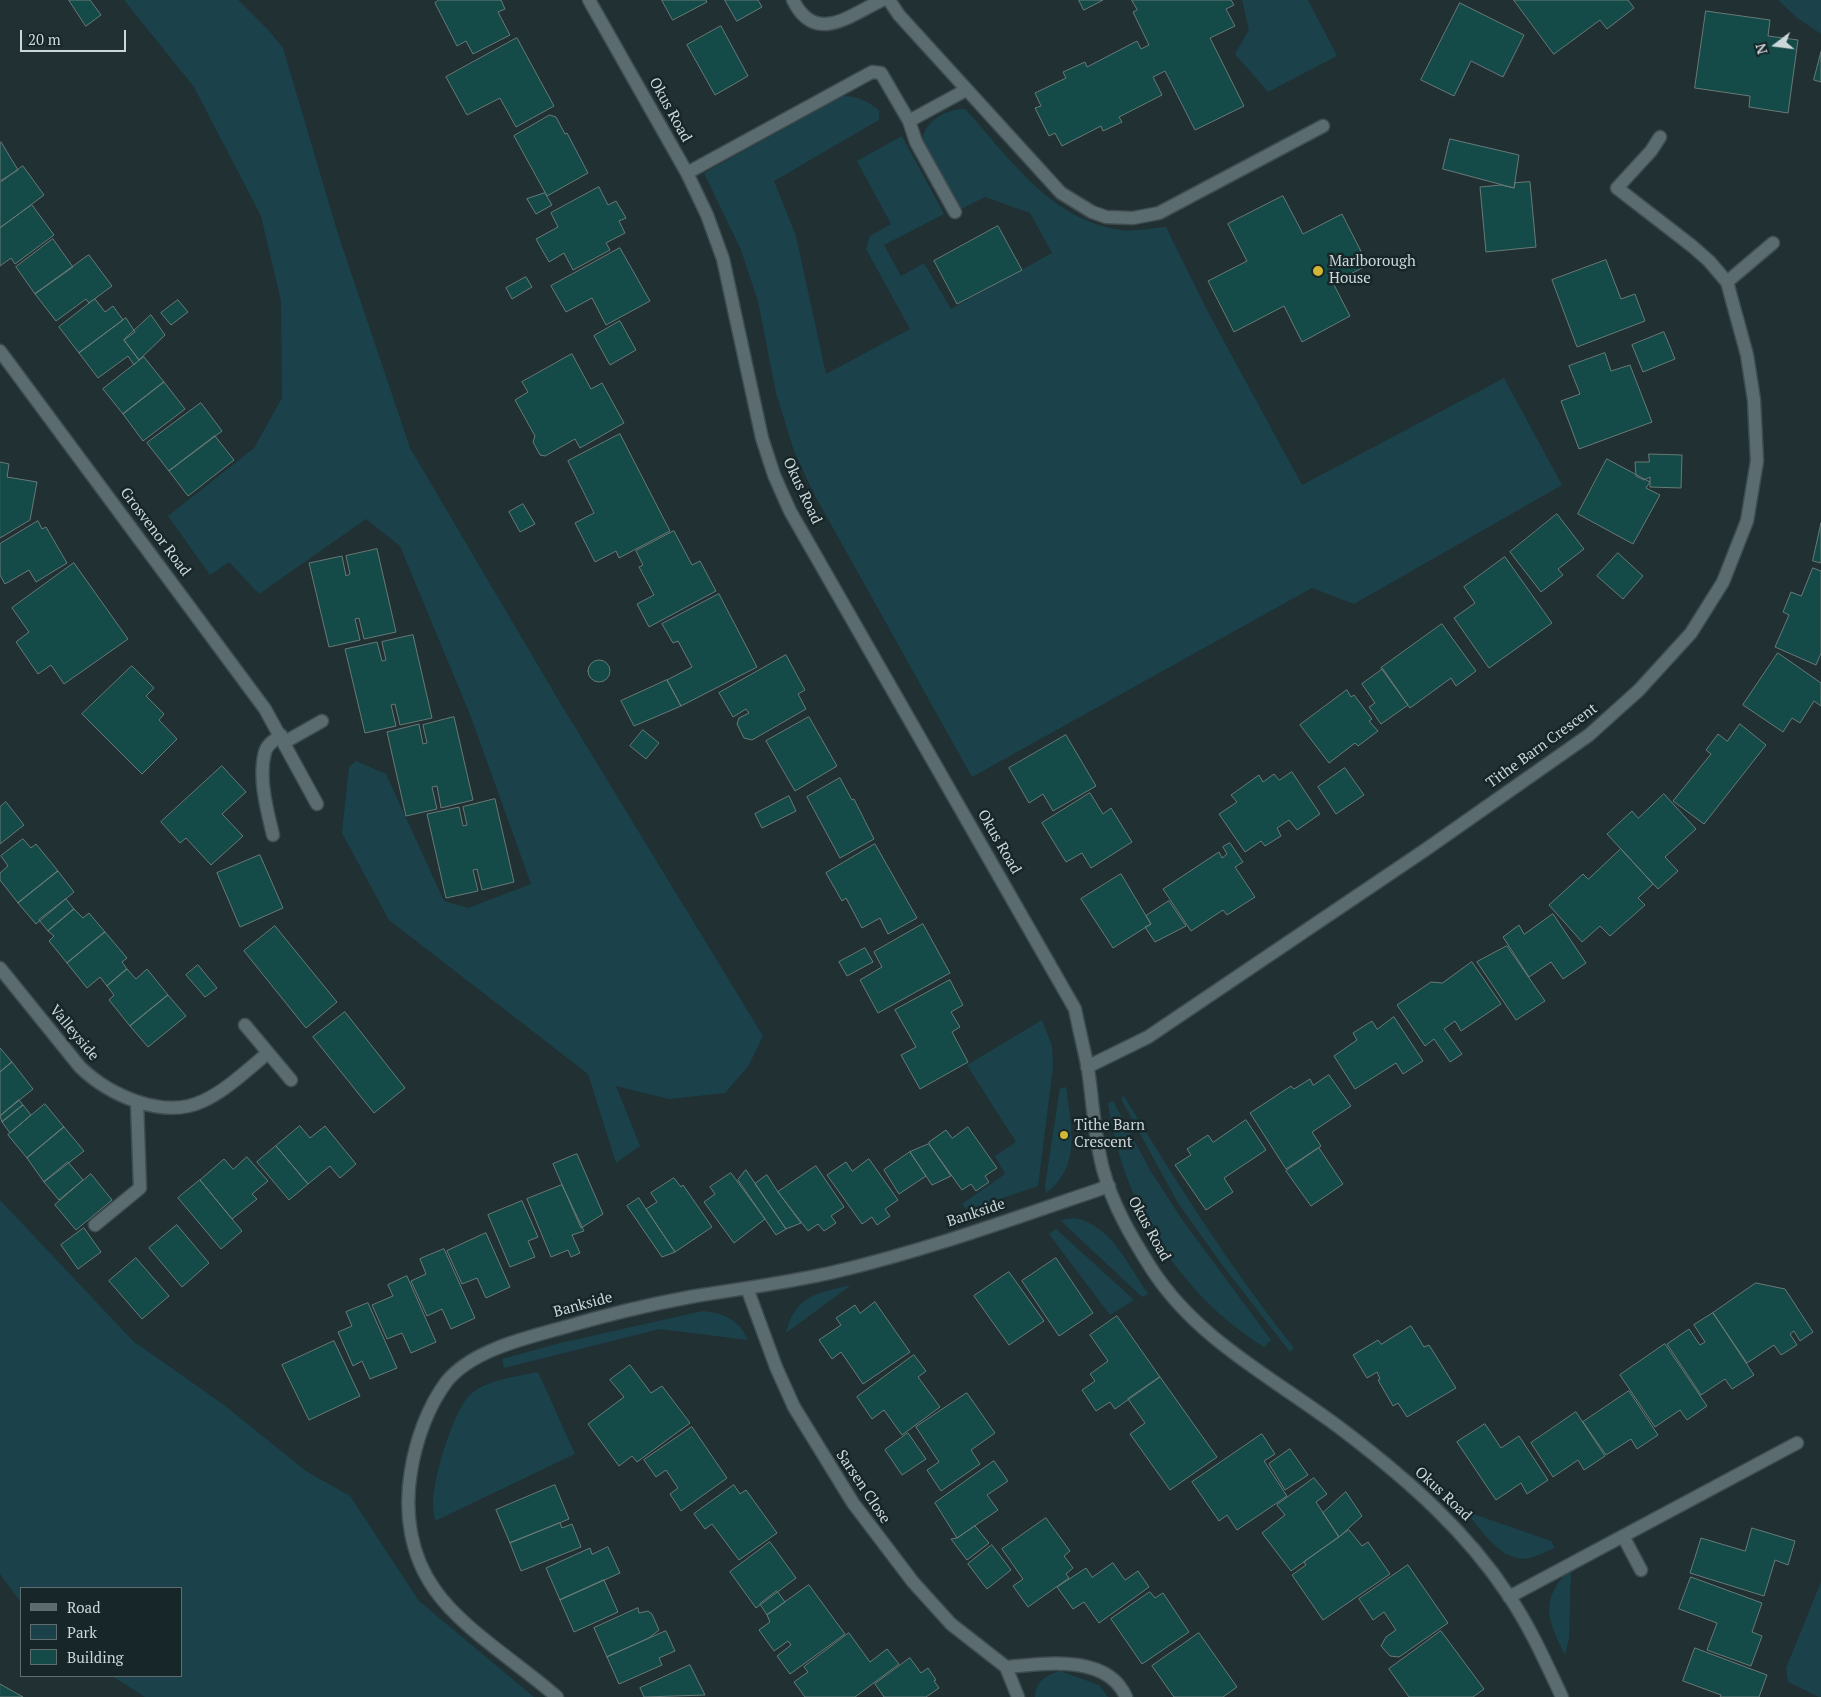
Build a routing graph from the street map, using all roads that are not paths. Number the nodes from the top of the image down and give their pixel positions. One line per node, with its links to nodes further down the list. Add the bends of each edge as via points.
1 (589, 0): 9 (street, Okus Road)
2 (793, 0): 3 (street, via 798,11 810,22 824,25)
3 (882, 0)
4 (889, 0): 5 (street)
5 (966, 90): 6 (street); 7 (street, via 1061,193 1092,212 1120,219 1172,208)
6 (909, 121): 9 (street, via 880,73 872,72); 10 (street, via 916,142)
7 (1323, 126)
8 (1660, 137): 12 (street, Tithe Barn Crescent, via 1617,188 1709,260)
9 (687, 173): 21 (street, Okus Road, via 723,259 762,438 777,482 795,520 1070,998)
10 (954, 212)
11 (1773, 243): 12 (street)
12 (1727, 282): 21 (street, Tithe Barn Crescent, via 1747,355 1754,400 1757,461 1747,521 1723,582 1691,633 1639,690 1589,735 1148,1037)
13 (0, 351): 15 (street, Grosvenor Road, via 265,708)
14 (322, 721): 15 (street)
15 (283, 738): 16 (street, Grosvenor Road); 17 (street, via 268,746 264,760 266,806)
16 (317, 804)
17 (273, 834)
18 (0, 968): 23 (street, Valleyside, via 86,1074 108,1090)
19 (245, 1025): 20 (street)
20 (268, 1053): 22 (street); 23 (street, Valleyside, via 202,1102 169,1106)
21 (1087, 1067): 24 (street, Okus Road, via 1094,1124)
22 (290, 1080)
23 (138, 1102): 25 (street, via 140,1188)
24 (1109, 1186): 26 (street, Bankside, via 881,1260 832,1273); 30 (street, Okus Road, via 1120,1213 1152,1268 1181,1308 1209,1334 1349,1434 1404,1479 1474,1548)
25 (95, 1225)
26 (747, 1288): 31 (street, Sarsen Close, via 794,1407 853,1503 906,1574 951,1624); 32 (street, Bankside, via 610,1314 507,1344 478,1357 448,1380 429,1411 414,1452 407,1495 409,1529 420,1562 434,1589 451,1610)
27 (1797, 1442): 28 (street)
28 (1623, 1536): 29 (street); 30 (street)
29 (1641, 1570)
30 (1510, 1597): 35 (street, Okus Road)
31 (1006, 1667): 33 (street); 34 (street, via 1050,1663 1085,1667 1105,1674)
32 (557, 1697)
33 (1018, 1697)
34 (1126, 1697)
35 (1562, 1697)

